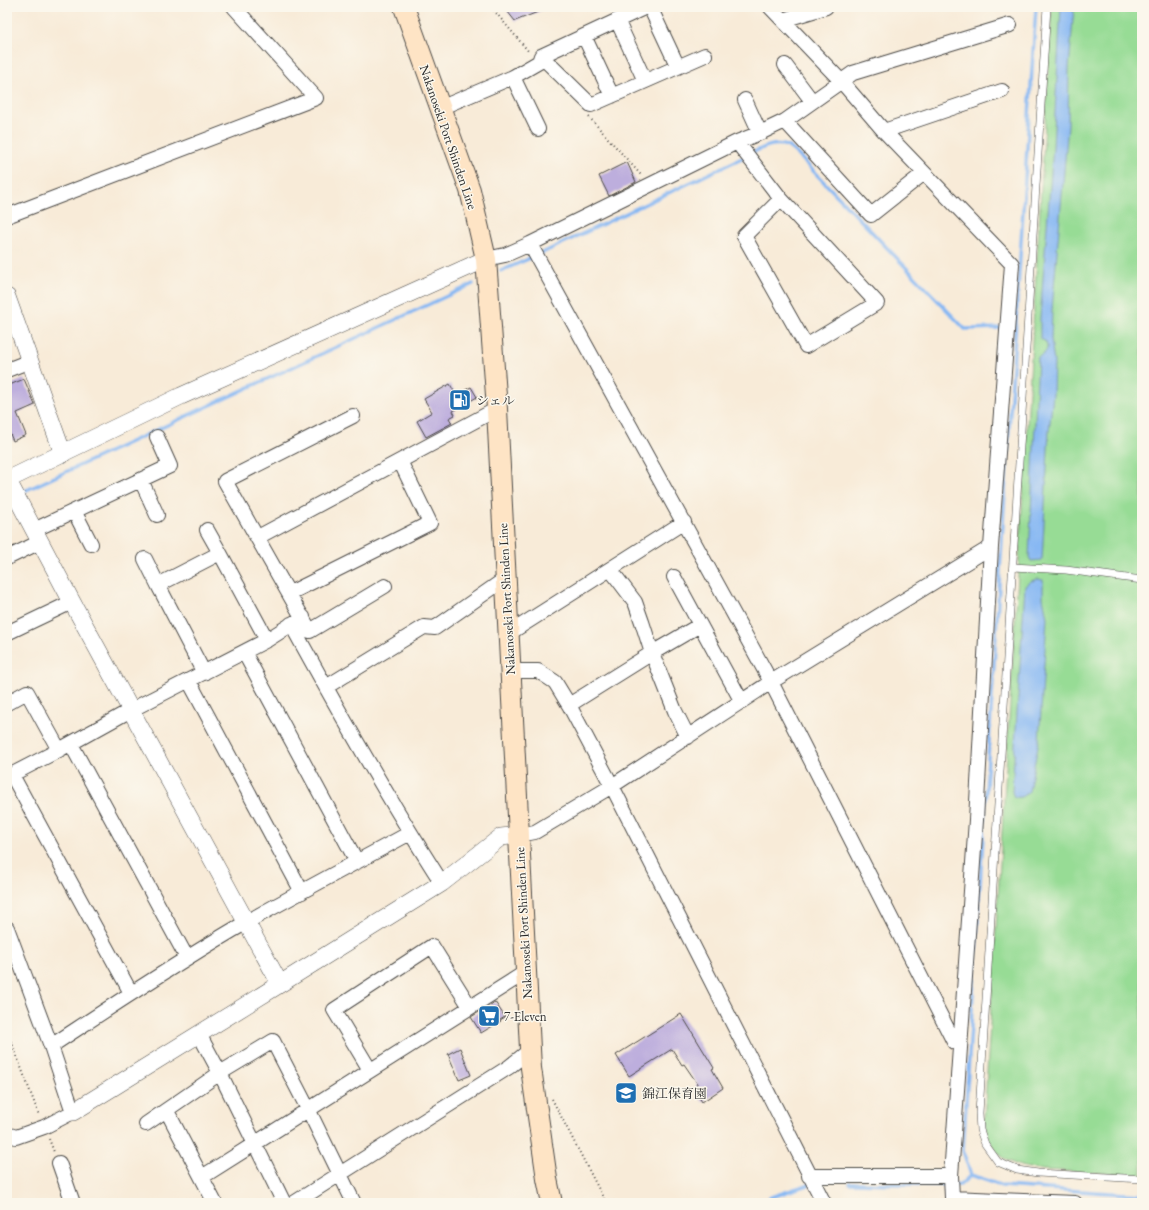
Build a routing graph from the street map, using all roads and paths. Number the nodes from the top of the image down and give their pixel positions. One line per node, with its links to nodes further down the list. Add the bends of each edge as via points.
1 (234, 7): 31 (street, via 316,98)
2 (404, 7): 23 (main road, Nakanoseki Port Shinden Line)
3 (646, 7): 8 (street)
4 (650, 7): 15 (street)
5 (770, 7): 9 (street)
6 (826, 7): 9 (street)
7 (1047, 7): 55 (lane)
8 (617, 20): 11 (street); 17 (street)
9 (783, 20): 18 (street)
10 (1010, 25): 18 (street, via 853,73)
11 (584, 36): 13 (street); 20 (street)
12 (705, 54): 15 (street)
13 (541, 56): 16 (street, via 538,62); 20 (street, via 591,105)
14 (785, 65): 22 (street)
15 (678, 66): 17 (street)
16 (513, 77): 23 (street); 25 (street)
17 (645, 81): 20 (street)
18 (842, 82): 22 (street); 26 (street)
19 (1002, 91): 26 (street)
20 (612, 96)
21 (745, 100): 27 (street)
22 (812, 101): 24 (street)
23 (440, 108): 33 (main road, Nakanoseki Port Shinden Line, via 470,190)
24 (785, 121): 27 (street); 29 (street, via 871,215)
25 (538, 129)
26 (884, 131): 29 (street)
27 (760, 134): 28 (street)
28 (737, 142): 30 (street); 32 (street)
29 (924, 173): 51 (street, via 1012,264)
30 (781, 199): 30 (street, via 882,300 806,346 744,236)
31 (7, 216)
32 (530, 244): 33 (street, via 505,255); 46 (street)
33 (486, 259): 37 (main road, Nakanoseki Port Shinden Line); 40 (street, via 181,396)
34 (7, 297): 35 (street)
35 (30, 361): 36 (street); 40 (street)
36 (7, 370)
37 (497, 409): 41 (street); 58 (main road, Nakanoseki Port Shinden Line)
38 (353, 416): 49 (street, via 225,480)
39 (157, 437): 43 (street, via 170,466)
40 (63, 454): 42 (street)
41 (400, 461): 49 (street); 62 (street, via 430,523)
42 (7, 480): 48 (street)
43 (140, 480): 44 (street); 45 (street)
44 (74, 512): 48 (street); 50 (street)
45 (157, 515)
46 (684, 522): 56 (street); 74 (street)
47 (207, 530): 52 (street)
48 (37, 536): 53 (street); 63 (street)
49 (258, 538): 62 (street)
50 (91, 544)
51 (991, 548): 74 (street); 98 (street)
52 (220, 553): 60 (street); 68 (street)
53 (7, 558)
54 (145, 559): 60 (street)
55 (1013, 567): 59 (lane, via 1066,570); 116 (lane, via 979,1112 980,1130 985,1144 998,1162 1017,1170)
56 (610, 569): 67 (street); 70 (street, via 635,602)
57 (674, 577): 65 (street)
58 (505, 579): 67 (main road, Nakanoseki Port Shinden Line); 75 (street, via 435,628 424,627)
59 (1142, 580)
60 (158, 585): 72 (street)
61 (386, 586): 64 (street, via 310,631)
62 (290, 593): 64 (street)
63 (72, 602): 66 (street); 79 (street)
64 (297, 621): 68 (street); 75 (street)
65 (700, 625): 70 (street); 76 (street)
66 (7, 633)
67 (508, 634): 71 (main road, Nakanoseki Port Shinden Line)
68 (267, 640): 69 (street)
69 (244, 652): 72 (street); 86 (street)
70 (652, 653): 78 (street); 80 (street)
71 (510, 671): 78 (street, via 538,671 554,682); 85 (main road, Nakanoseki Port Shinden Line)
72 (204, 673): 73 (street)
73 (189, 681): 79 (street); 88 (street)
74 (771, 682): 76 (street); 98 (street, via 954,1042)
75 (326, 687): 84 (street)
76 (742, 702): 80 (street)
77 (7, 703): 81 (street, via 27,692)
78 (569, 705): 83 (street)
79 (131, 710): 81 (street); 89 (street)
80 (688, 737): 83 (street)
81 (65, 747): 82 (street); 91 (street)
82 (9, 776): 94 (street)
83 (612, 786): 85 (street, via 535,832); 113 (street)
84 (410, 833): 86 (street); 87 (street)
85 (519, 835): 87 (street, via 501,837); 92 (main road, Nakanoseki Port Shinden Line)
86 (357, 862): 88 (street)
87 (442, 882): 93 (street)
88 (302, 892): 89 (street)
89 (246, 922): 91 (street); 93 (street)
90 (7, 928): 99 (street)
91 (187, 958): 94 (street)
92 (526, 972): 95 (street); 100 (main road, Nakanoseki Port Shinden Line)
93 (280, 984): 97 (street)
94 (131, 993): 99 (street)
95 (470, 1007): 101 (street); 101 (street, via 432,946 334,1010)
96 (7, 1030): 108 (path)
97 (199, 1034): 102 (street); 106 (street)
98 (960, 1045): 114 (street)
99 (51, 1046): 106 (street)
100 (530, 1050): 112 (street, via 509,1067); 123 (main road, Nakanoseki Port Shinden Line)
101 (370, 1070): 104 (street)
102 (220, 1074): 104 (street, via 273,1041); 105 (street); 110 (street)
103 (552, 1099): 124 (path)
104 (308, 1109): 110 (street); 112 (street)
105 (167, 1110): 107 (street); 115 (street)
106 (73, 1112): 108 (street)
107 (146, 1124)
108 (44, 1127): 109 (street, via 16,1137); 111 (path)
109 (7, 1134)
110 (255, 1143): 115 (street); 120 (street)
111 (59, 1163): 118 (street)
112 (340, 1174): 121 (street); 122 (street)
113 (809, 1176): 114 (street); 125 (street)
114 (951, 1176): 117 (street, via 952,1198)
115 (202, 1177): 119 (street)
116 (1142, 1179)
117 (1036, 1202): 126 (street)
118 (73, 1203)
119 (215, 1203)
120 (284, 1203)
121 (294, 1203)
122 (354, 1203)
123 (552, 1203)
124 (606, 1203)
125 (824, 1203)
126 (1075, 1203)

